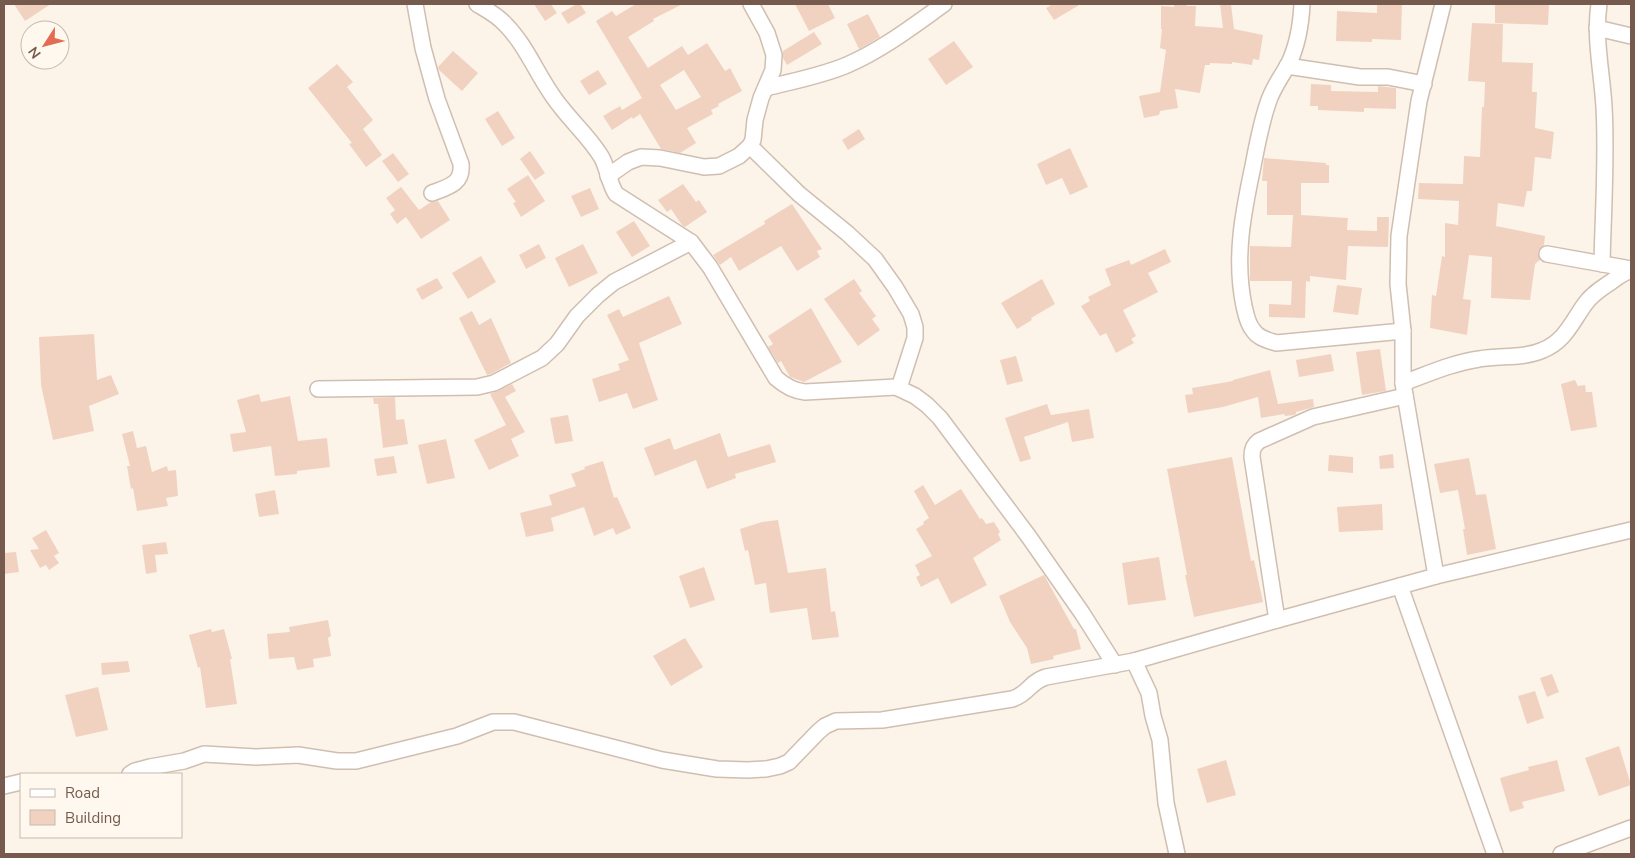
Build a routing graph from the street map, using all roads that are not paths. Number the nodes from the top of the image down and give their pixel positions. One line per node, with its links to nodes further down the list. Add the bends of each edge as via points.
1 (415, 4): 15 (street, via 437,99 461,164 459,178 451,186)
2 (477, 4): 14 (street, via 506,24 556,101 592,143)
3 (751, 4): 12 (street, via 767,33 774,56)
4 (944, 4): 12 (street, via 896,39 846,65)
5 (1302, 4): 10 (street, via 1297,41)
6 (1443, 4): 11 (street)
7 (1599, 4): 8 (street)
8 (1597, 28): 9 (street); 18 (street, via 1604,125)
9 (1631, 36)
10 (1287, 66): 11 (street); 20 (street, via 1268,101 1244,207 1239,260 1246,319 1253,331 1276,343)
11 (1424, 84): 20 (street, via 1399,236 1398,284)
12 (766, 88): 13 (street)
13 (750, 146): 14 (street, via 719,166 704,167 641,157); 21 (street, via 799,194 875,259 895,287 915,327 915,338)
14 (608, 176): 16 (street, via 621,198)
15 (432, 193)
16 (691, 242): 21 (street, via 710,267 776,378 783,384 805,392); 22 (street, via 614,282 576,316 557,344 542,358 494,383 477,387)
17 (1547, 254): 18 (street)
18 (1602, 264): 19 (street)
19 (1631, 270): 23 (street, via 1586,302 1568,331 1543,350 1450,366)
20 (1403, 331): 23 (street)
21 (899, 388): 29 (street, via 915,396 940,418 1029,537)
22 (318, 389)
23 (1404, 390): 25 (street); 27 (street, via 1313,417 1259,440 1252,449)
24 (1631, 530): 25 (street)
25 (1436, 576): 26 (street)
26 (1400, 586): 27 (street); 35 (street)
27 (1277, 620): 28 (street)
28 (1134, 661): 29 (street); 34 (street, via 1149,693 1160,740 1166,803)
29 (1115, 665): 30 (street, via 1038,680 1025,693 1012,699 882,720 836,721 804,744 791,760 766,769 717,769 662,760 514,722 492,722 457,736 356,761 337,762 298,755 204,754)
30 (132, 773)
31 (20, 782): 32 (street)
32 (4, 786)
33 (1631, 828): 36 (street)
34 (1177, 854)
35 (1495, 854)
36 (1561, 854)

